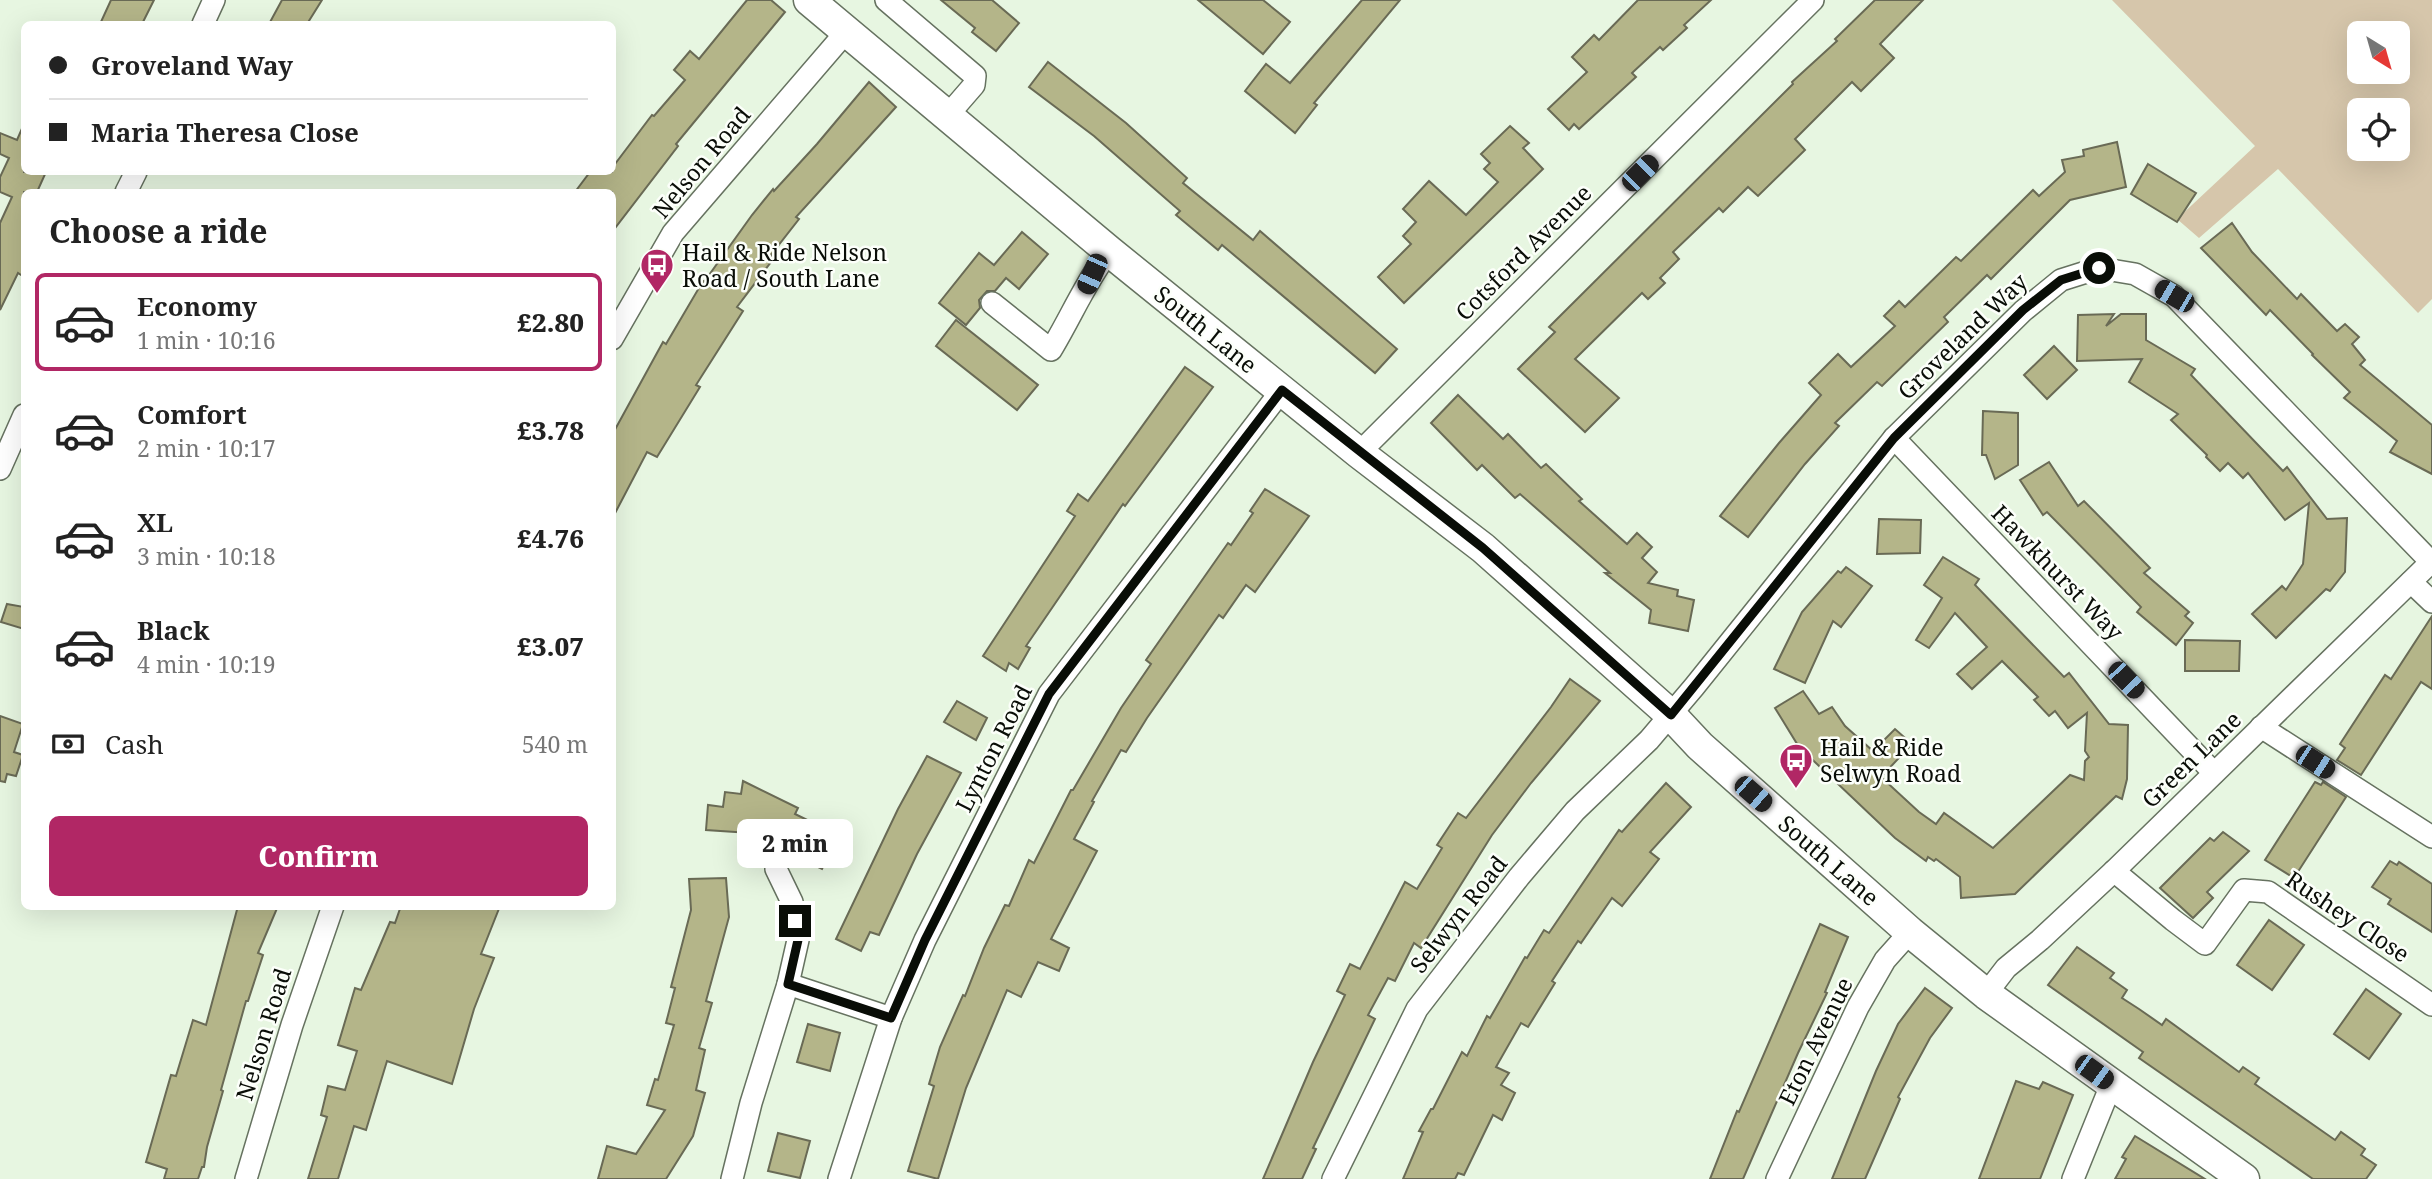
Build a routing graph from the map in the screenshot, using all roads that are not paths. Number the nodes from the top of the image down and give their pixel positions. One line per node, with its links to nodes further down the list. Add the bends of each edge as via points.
1 (214, 0): 5 (street)
2 (809, 0): 6 (street, South Lane)
3 (886, 0): 7 (street, via 975,76 974,85)
4 (1813, 0): 14 (street, Cotsford Avenue)
5 (204, 21)
6 (846, 32): 7 (street, South Lane); 10 (street, Nelson Road, via 673,233)
7 (948, 115): 8 (street, South Lane)
8 (1109, 251): 9 (street, via 1051,350); 11 (street, South Lane)
9 (992, 303)
10 (616, 332)
11 (1282, 390): 14 (street, South Lane); 30 (street, Lynton Road, via 1049,694 925,940)
12 (21, 422): 15 (street)
13 (1894, 438): 16 (street, Groveland Way, via 2023,310 2061,280 2099,268 2134,274 2174,296); 19 (street, Groveland Way); 21 (street, Hawkhurst Way)
14 (1359, 453): 19 (street, South Lane, via 1483,548)
15 (0, 469)
16 (2431, 561): 17 (street, Green Lane)
17 (2412, 582): 18 (street); 20 (street, Green Lane)
18 (2432, 602)
19 (1671, 715): 26 (street, South Lane); 35 (street, Selwyn Road, via 1575,811 1417,1009)
20 (2261, 727): 21 (street, Green Lane); 22 (street)
21 (2214, 773): 24 (street, Green Lane)
22 (2432, 837)
23 (776, 869): 27 (street, via 792,902 798,940)
24 (2114, 871): 28 (street, Green Lane, via 2006,968); 29 (street, Rushey Close, via 2205,944 2244,890 2268,892)
25 (332, 910): 32 (street, Nelson Road)
26 (1910, 932): 28 (street, South Lane); 36 (street, Eton Avenue, via 1885,960 1858,1007)
27 (788, 984): 30 (street); 33 (street)
28 (1986, 994): 31 (street, South Lane)
29 (2432, 1005)
30 (891, 1018): 34 (street, Lynton Road)
31 (2111, 1085): 37 (street); 38 (street, South Lane)
32 (246, 1179)
33 (732, 1179)
34 (839, 1179)
35 (1333, 1179)
36 (1777, 1179)
37 (2073, 1179)
38 (2244, 1179)

